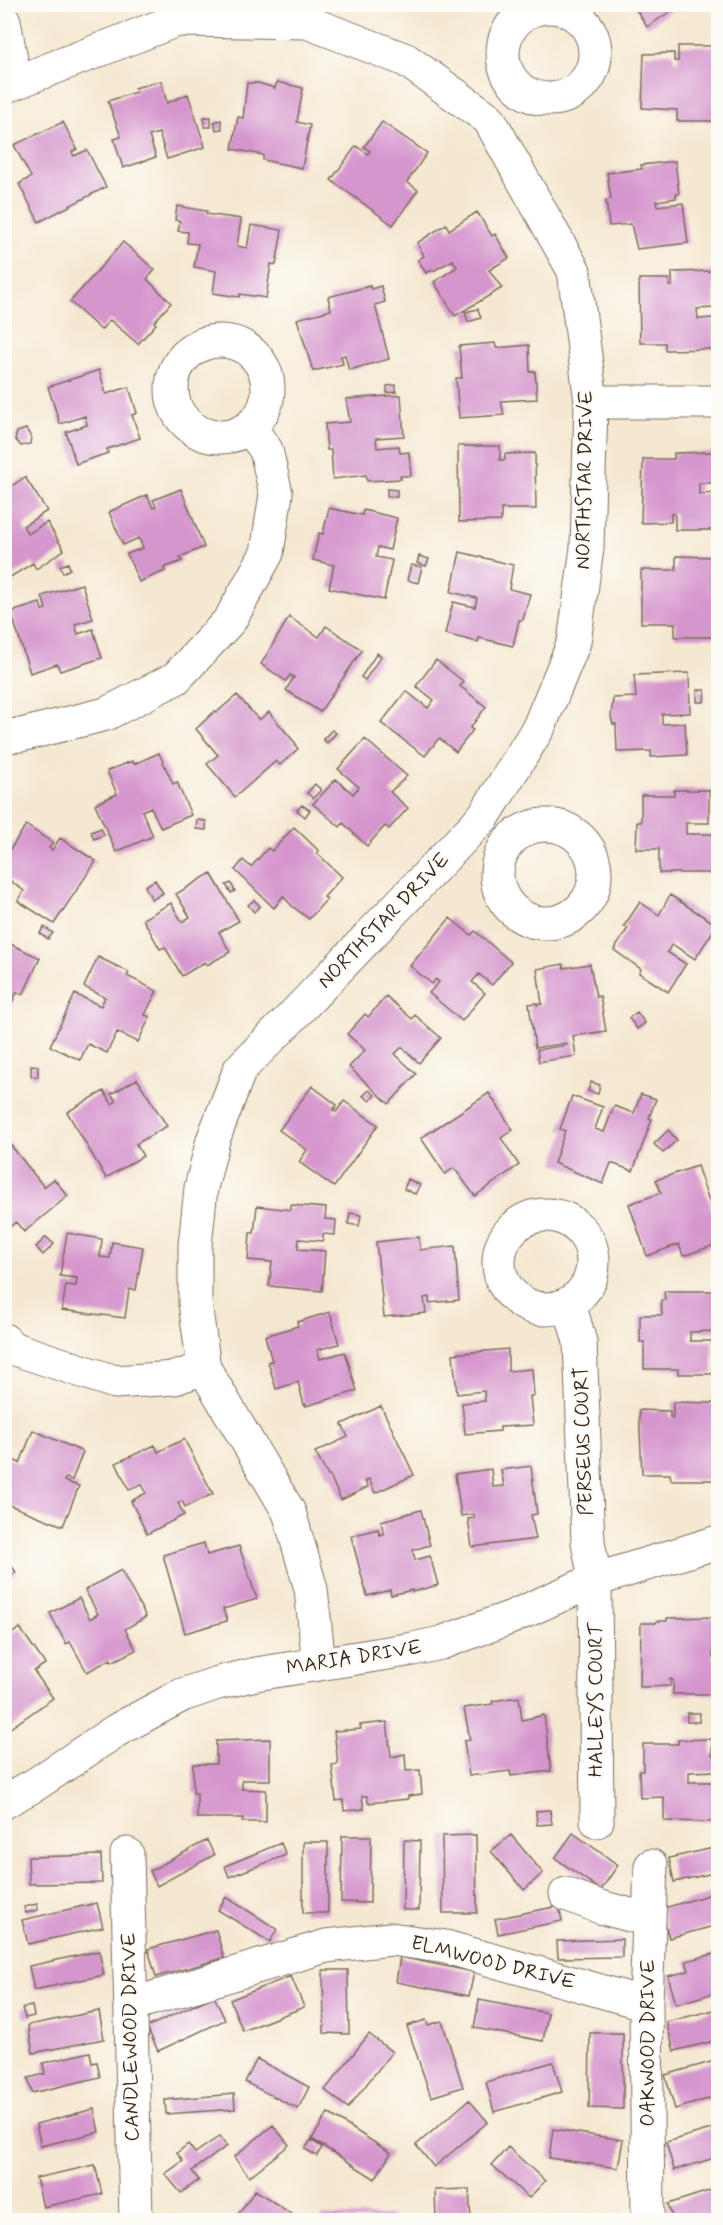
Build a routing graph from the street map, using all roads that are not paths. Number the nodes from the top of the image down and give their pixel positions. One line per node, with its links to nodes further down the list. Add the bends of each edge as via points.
1 (4, 21): 2 (street)
2 (8, 80): 4 (street, NORTHSTAR DRIVE, via 177,20 307,22 406,60)
3 (517, 87): 4 (street)
4 (489, 119): 5 (street, NORTHSTAR DRIVE, via 574,271)
5 (591, 402): 6 (street); 9 (street, NORTHSTAR DRIVE, via 587,548 574,642 540,727)
6 (718, 402)
7 (250, 428): 8 (street, via 266,450 276,494 267,553 230,620 176,678 106,714)
8 (4, 736)
9 (484, 816): 10 (street); 13 (street, NORTHSTAR DRIVE, via 240,1069 213,1140 201,1188 195,1245 195,1303)
10 (511, 840)
11 (569, 1303): 15 (street, PERSEUS COURT, via 580,1342 588,1542)
12 (7, 1350): 13 (street, via 115,1382 175,1378)
13 (204, 1368): 16 (street, NORTHSTAR DRIVE, via 289,1512 310,1589)
14 (718, 1542): 15 (street, MARIA DRIVE)
15 (596, 1580): 16 (street, MARIA DRIVE, via 441,1643); 18 (street, HALLEYS COURT)
16 (319, 1664): 17 (street, MARIA DRIVE, via 256,1674 182,1695 117,1730)
17 (4, 1802)
18 (597, 1821)
19 (127, 1854): 24 (street, CANDLEWOOD DRIVE)
20 (651, 1866): 22 (street, OAKWOOD DRIVE)
21 (566, 1894): 22 (street)
22 (649, 1920): 23 (street, OAKWOOD DRIVE)
23 (646, 2004): 24 (street, ELMWOOD DRIVE, via 446,1947 391,1939 326,1946); 26 (street, OAKWOOD DRIVE)
24 (130, 2005): 25 (street, CANDLEWOOD DRIVE)
25 (136, 2220)
26 (648, 2220)

